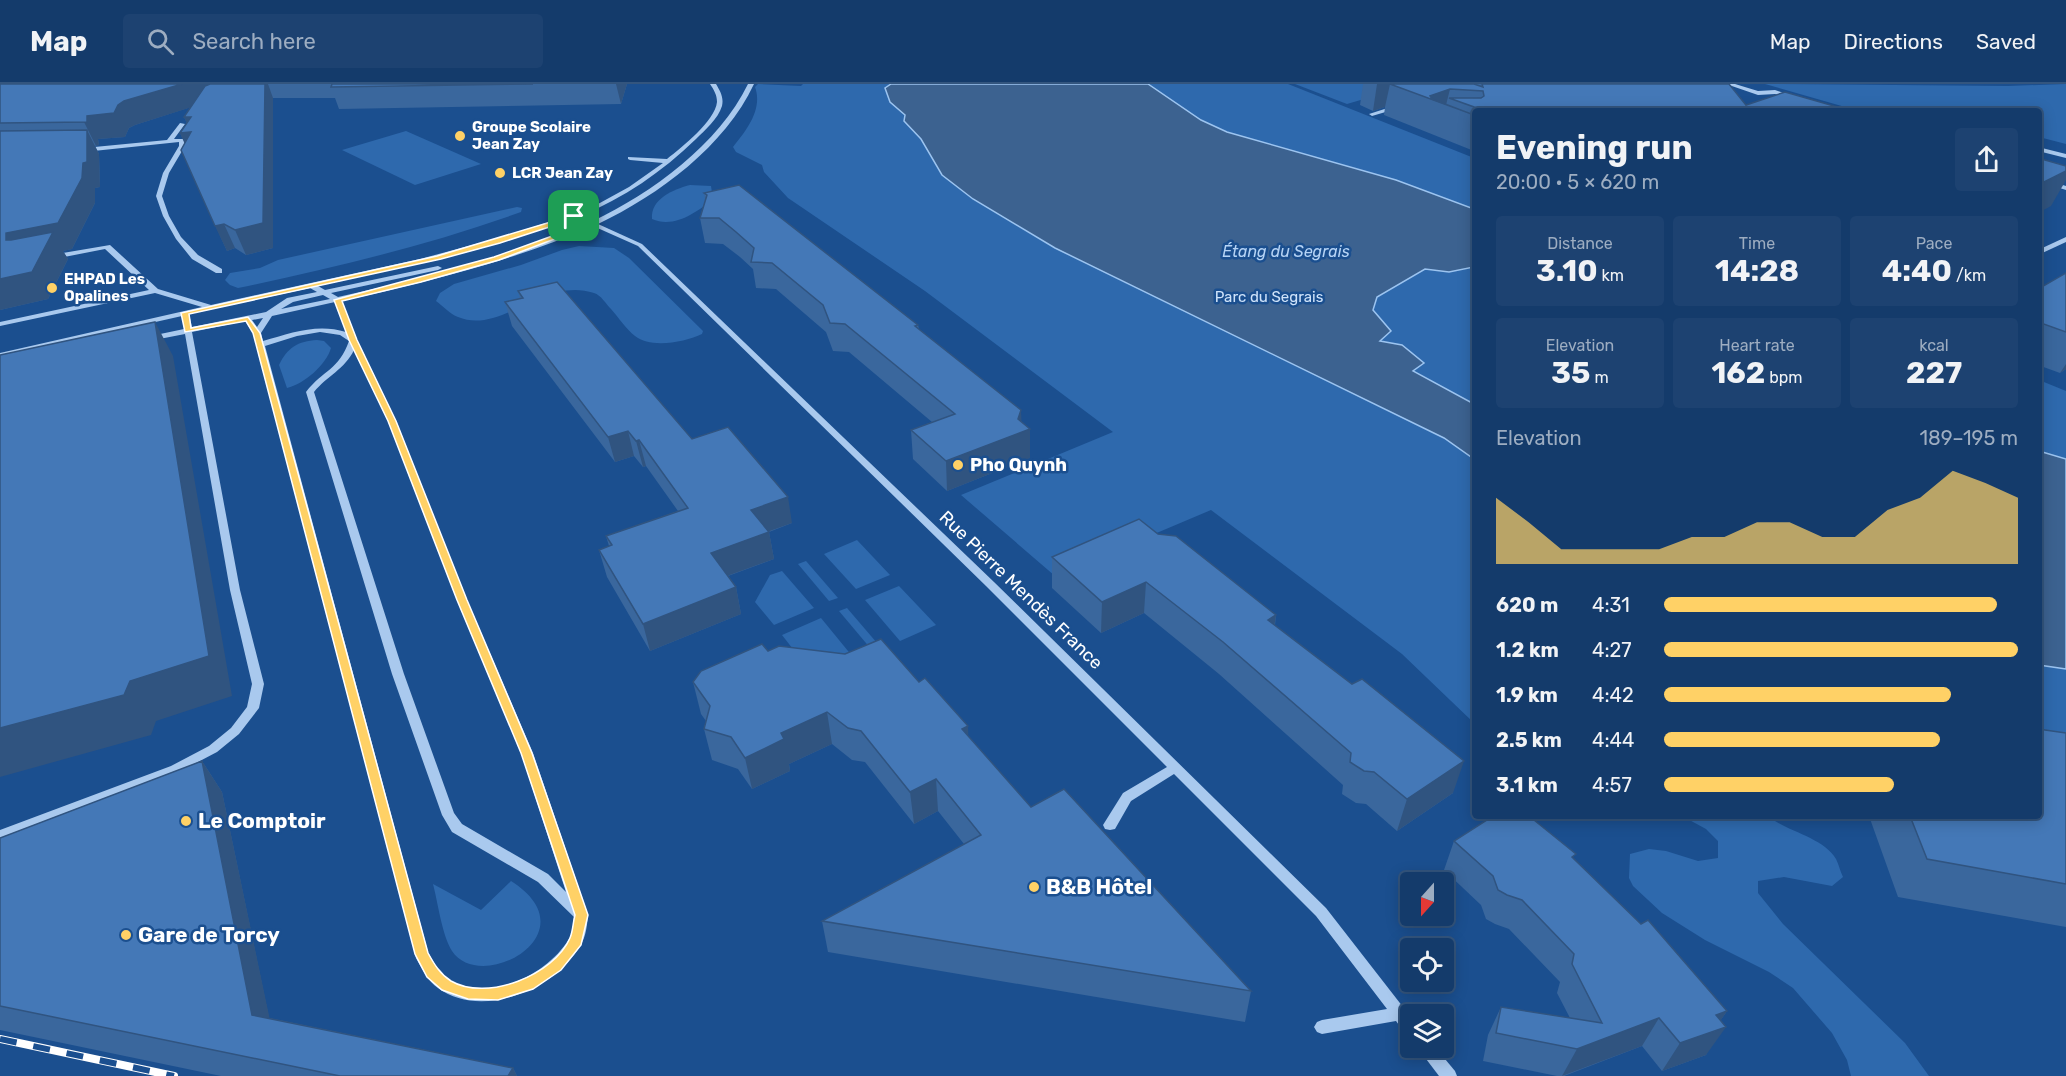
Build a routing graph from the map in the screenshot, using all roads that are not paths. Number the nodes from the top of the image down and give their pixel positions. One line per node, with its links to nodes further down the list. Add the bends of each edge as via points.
1 (713, 84): 15 (street, via 719,91 719,108 697,135)
2 (751, 84): 21 (street, via 730,121 687,161 651,191)
3 (1729, 84): 4 (street)
4 (1758, 93): 5 (street, via 1754,96); 7 (street, via 1788,95 1798,102)
5 (1761, 101)
6 (1406, 104): 8 (street)
7 (1792, 105)
8 (1372, 114)
9 (182, 124): 10 (street)
10 (170, 140): 11 (street); 25 (street, via 182,140 182,146 166,173 159,196 166,216 195,257)
11 (75, 150)
12 (2042, 150): 13 (street)
13 (2066, 156)
14 (630, 158): 15 (street)
15 (667, 161): 20 (street, via 620,195)
16 (2042, 174): 18 (street)
17 (2042, 180): 19 (street)
18 (2066, 181)
19 (2066, 188)
20 (574, 216): 21 (street, Rue Pierre Mendès France); 26 (street, via 453,254); 28 (street, via 550,234 483,257)
21 (594, 223): 29 (street, via 496,259); 40 (street, Rue Pierre Mendès France, via 640,245)
22 (2066, 239): 23 (street)
23 (2042, 251)
24 (49, 258): 27 (street, via 107,247)
25 (219, 271)
26 (312, 286): 28 (street); 30 (street)
27 (155, 291): 30 (street); 34 (street)
28 (324, 292): 29 (street); 32 (street, via 290,300)
29 (338, 300): 32 (street); 37 (street)
30 (211, 308): 31 (street)
31 (185, 313): 35 (street); 39 (street)
32 (269, 314): 33 (street); 36 (street)
33 (248, 319): 35 (street); 36 (street)
34 (0, 324)
35 (188, 331): 38 (street); 42 (street, via 235,590 258,684 253,708 235,731 213,749 176,769)
36 (258, 339): 37 (street, via 325,329 346,334); 43 (street, via 400,876 422,954 432,973 446,986 468,993 498,994 528,984 556,965 576,941)
37 (353, 340): 43 (street, via 392,421 527,753); 43 (street, via 342,365 310,392 398,674 448,815 457,828 543,878)
38 (136, 342)
39 (0, 354)
40 (1175, 768): 41 (street, via 1128,797); 44 (street, Rue Pierre Mendès France, via 1321,912)
41 (1110, 825)
42 (0, 835)
43 (581, 915)
44 (1399, 1014): 45 (street)
45 (1322, 1027)
46 (1434, 1058): 47 (street)
47 (1449, 1076)

